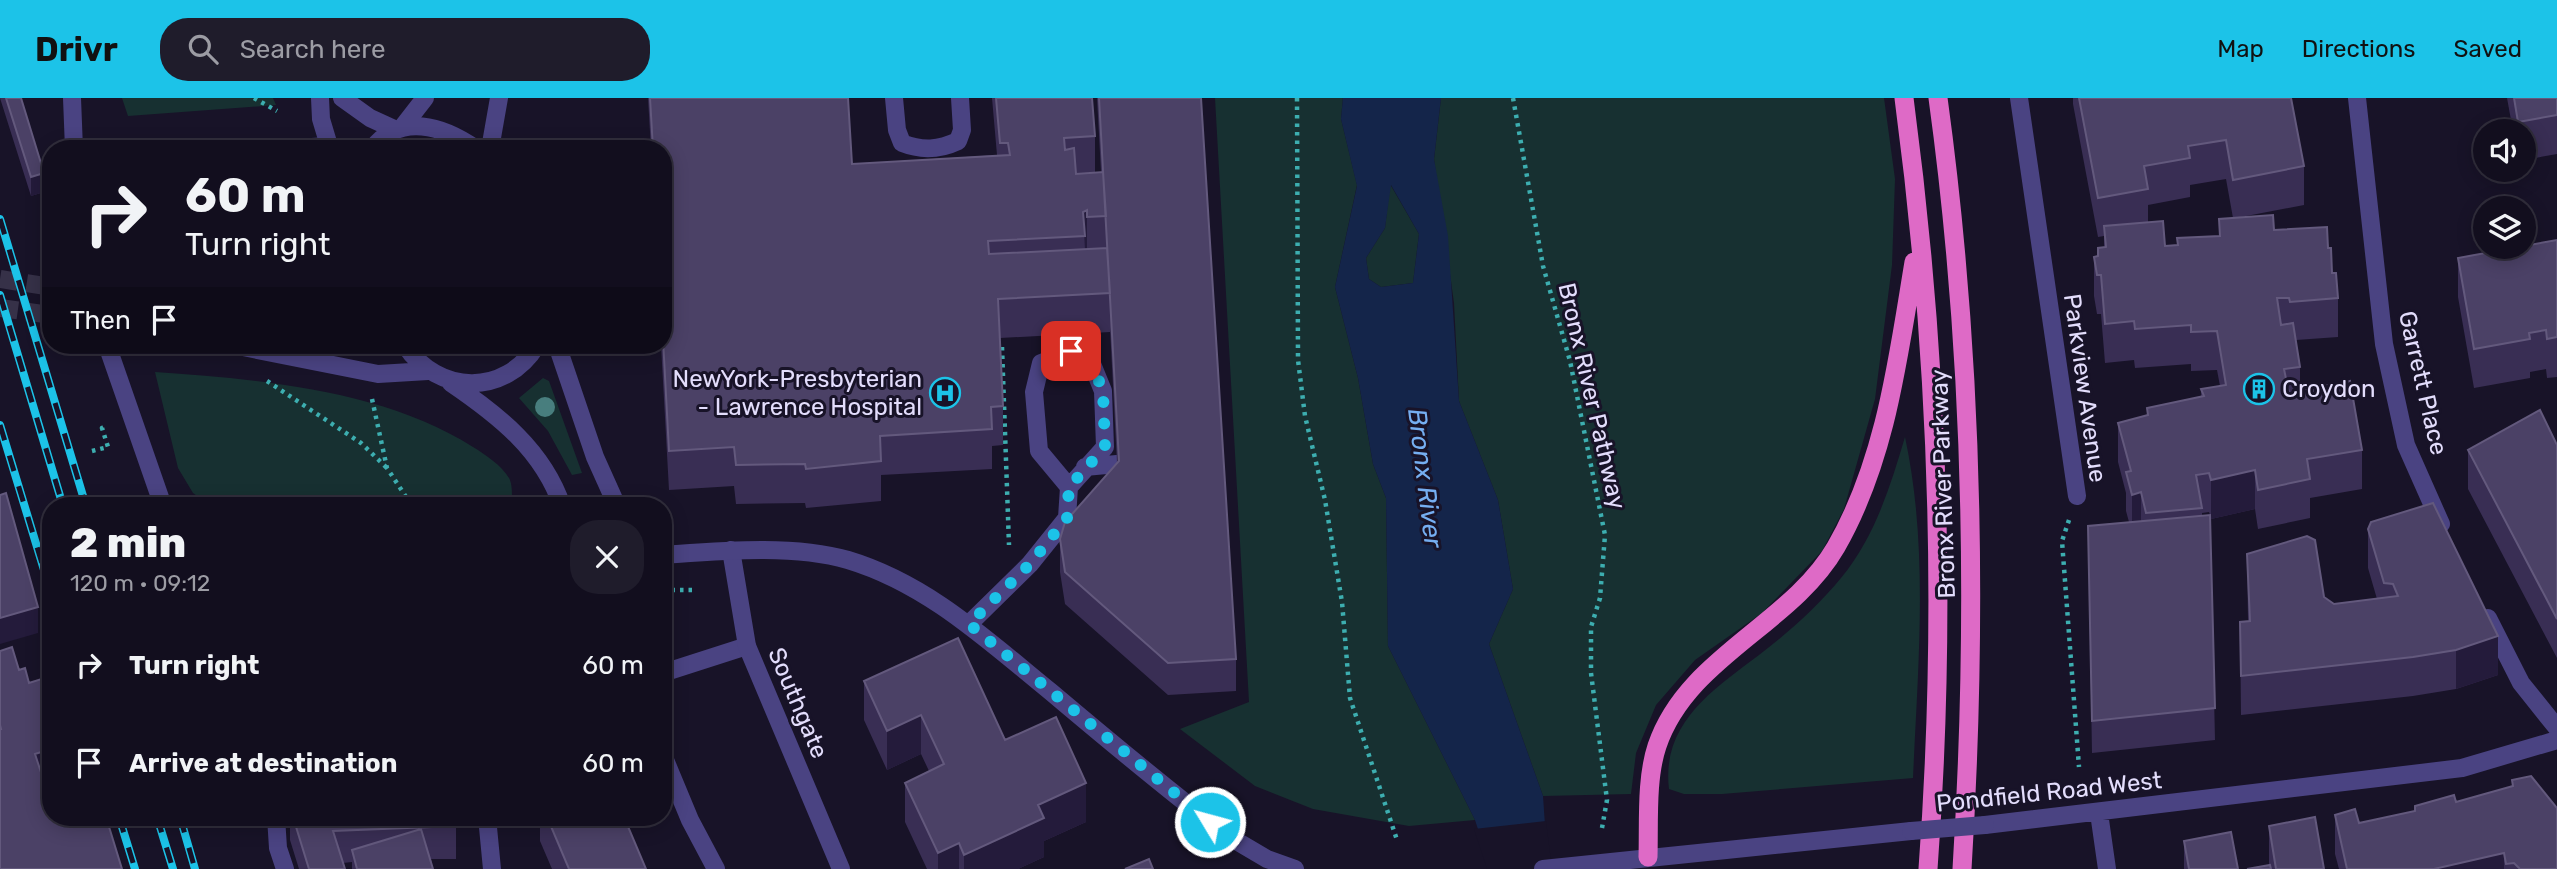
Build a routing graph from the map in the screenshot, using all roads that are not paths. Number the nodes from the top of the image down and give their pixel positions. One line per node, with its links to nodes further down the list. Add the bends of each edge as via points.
1 (72, 98): 13 (street)
2 (320, 98): 14 (street)
3 (342, 98): 12 (street, via 370,118)
4 (425, 98): 12 (street)
5 (499, 98): 17 (street)
6 (894, 98): 7 (street, via 902,143 918,150 958,141)
7 (960, 98)
8 (1904, 98): 18 (highway, Bronx River Parkway)
9 (1938, 98): 55 (highway, Bronx River Parkway, via 1958,281 1969,474 1970,683)
10 (2019, 98): 29 (street, Parkview Avenue)
11 (2357, 98): 33 (street, Garrett Place, via 2387,357 2406,445)
12 (399, 127): 15 (street); 16 (street, via 440,129)
13 (74, 140)
14 (328, 140)
15 (383, 140)
16 (460, 140)
17 (492, 140)
18 (1919, 229): 46 (highway, via 1888,407 1864,491 1836,547 1815,575 1704,675 1671,718 1656,747); 54 (highway, Bronx River Parkway, via 1936,557)
19 (111, 354): 30 (street)
20 (278, 354): 24 (street, via 378,374)
21 (413, 354): 24 (street)
22 (529, 354): 25 (street, via 514,370 499,377)
23 (559, 354): 32 (street)
24 (428, 371): 25 (street)
25 (451, 383): 31 (street, via 521,438 545,468)
26 (1117, 464): 27 (street)
27 (1085, 467): 28 (street); 28 (street, via 1105,447 1103,391 1092,364 1071,351 1041,363 1034,392 1039,451)
28 (1069, 487): 37 (street, via 1067,518 1030,564)
29 (2077, 496)
30 (160, 497)
31 (558, 497)
32 (613, 497)
33 (2450, 542)
34 (731, 550): 35 (street); 37 (street, via 847,559 893,578); 38 (street, Southgate)
35 (672, 554)
36 (2479, 600): 40 (street, via 2521,683)
37 (969, 624): 52 (street, via 1228,836)
38 (747, 646): 39 (street); 51 (street, Southgate)
39 (672, 670)
40 (2557, 728)
41 (2557, 740): 43 (street, Pondfield Road West, via 2462,768)
42 (672, 777): 50 (street)
43 (2099, 813): 46 (street, Pondfield Road West, bridge); 56 (street)
44 (277, 826): 48 (street)
45 (488, 826): 49 (street)
46 (1648, 857): 47 (street, Pondfield Road West)
47 (1552, 868): 53 (street, Pondfield Road West)
48 (285, 869)
49 (492, 869)
50 (716, 869)
51 (841, 869)
52 (1295, 869)
53 (1543, 869)
54 (1928, 869)
55 (1962, 869)
56 (2107, 869)

